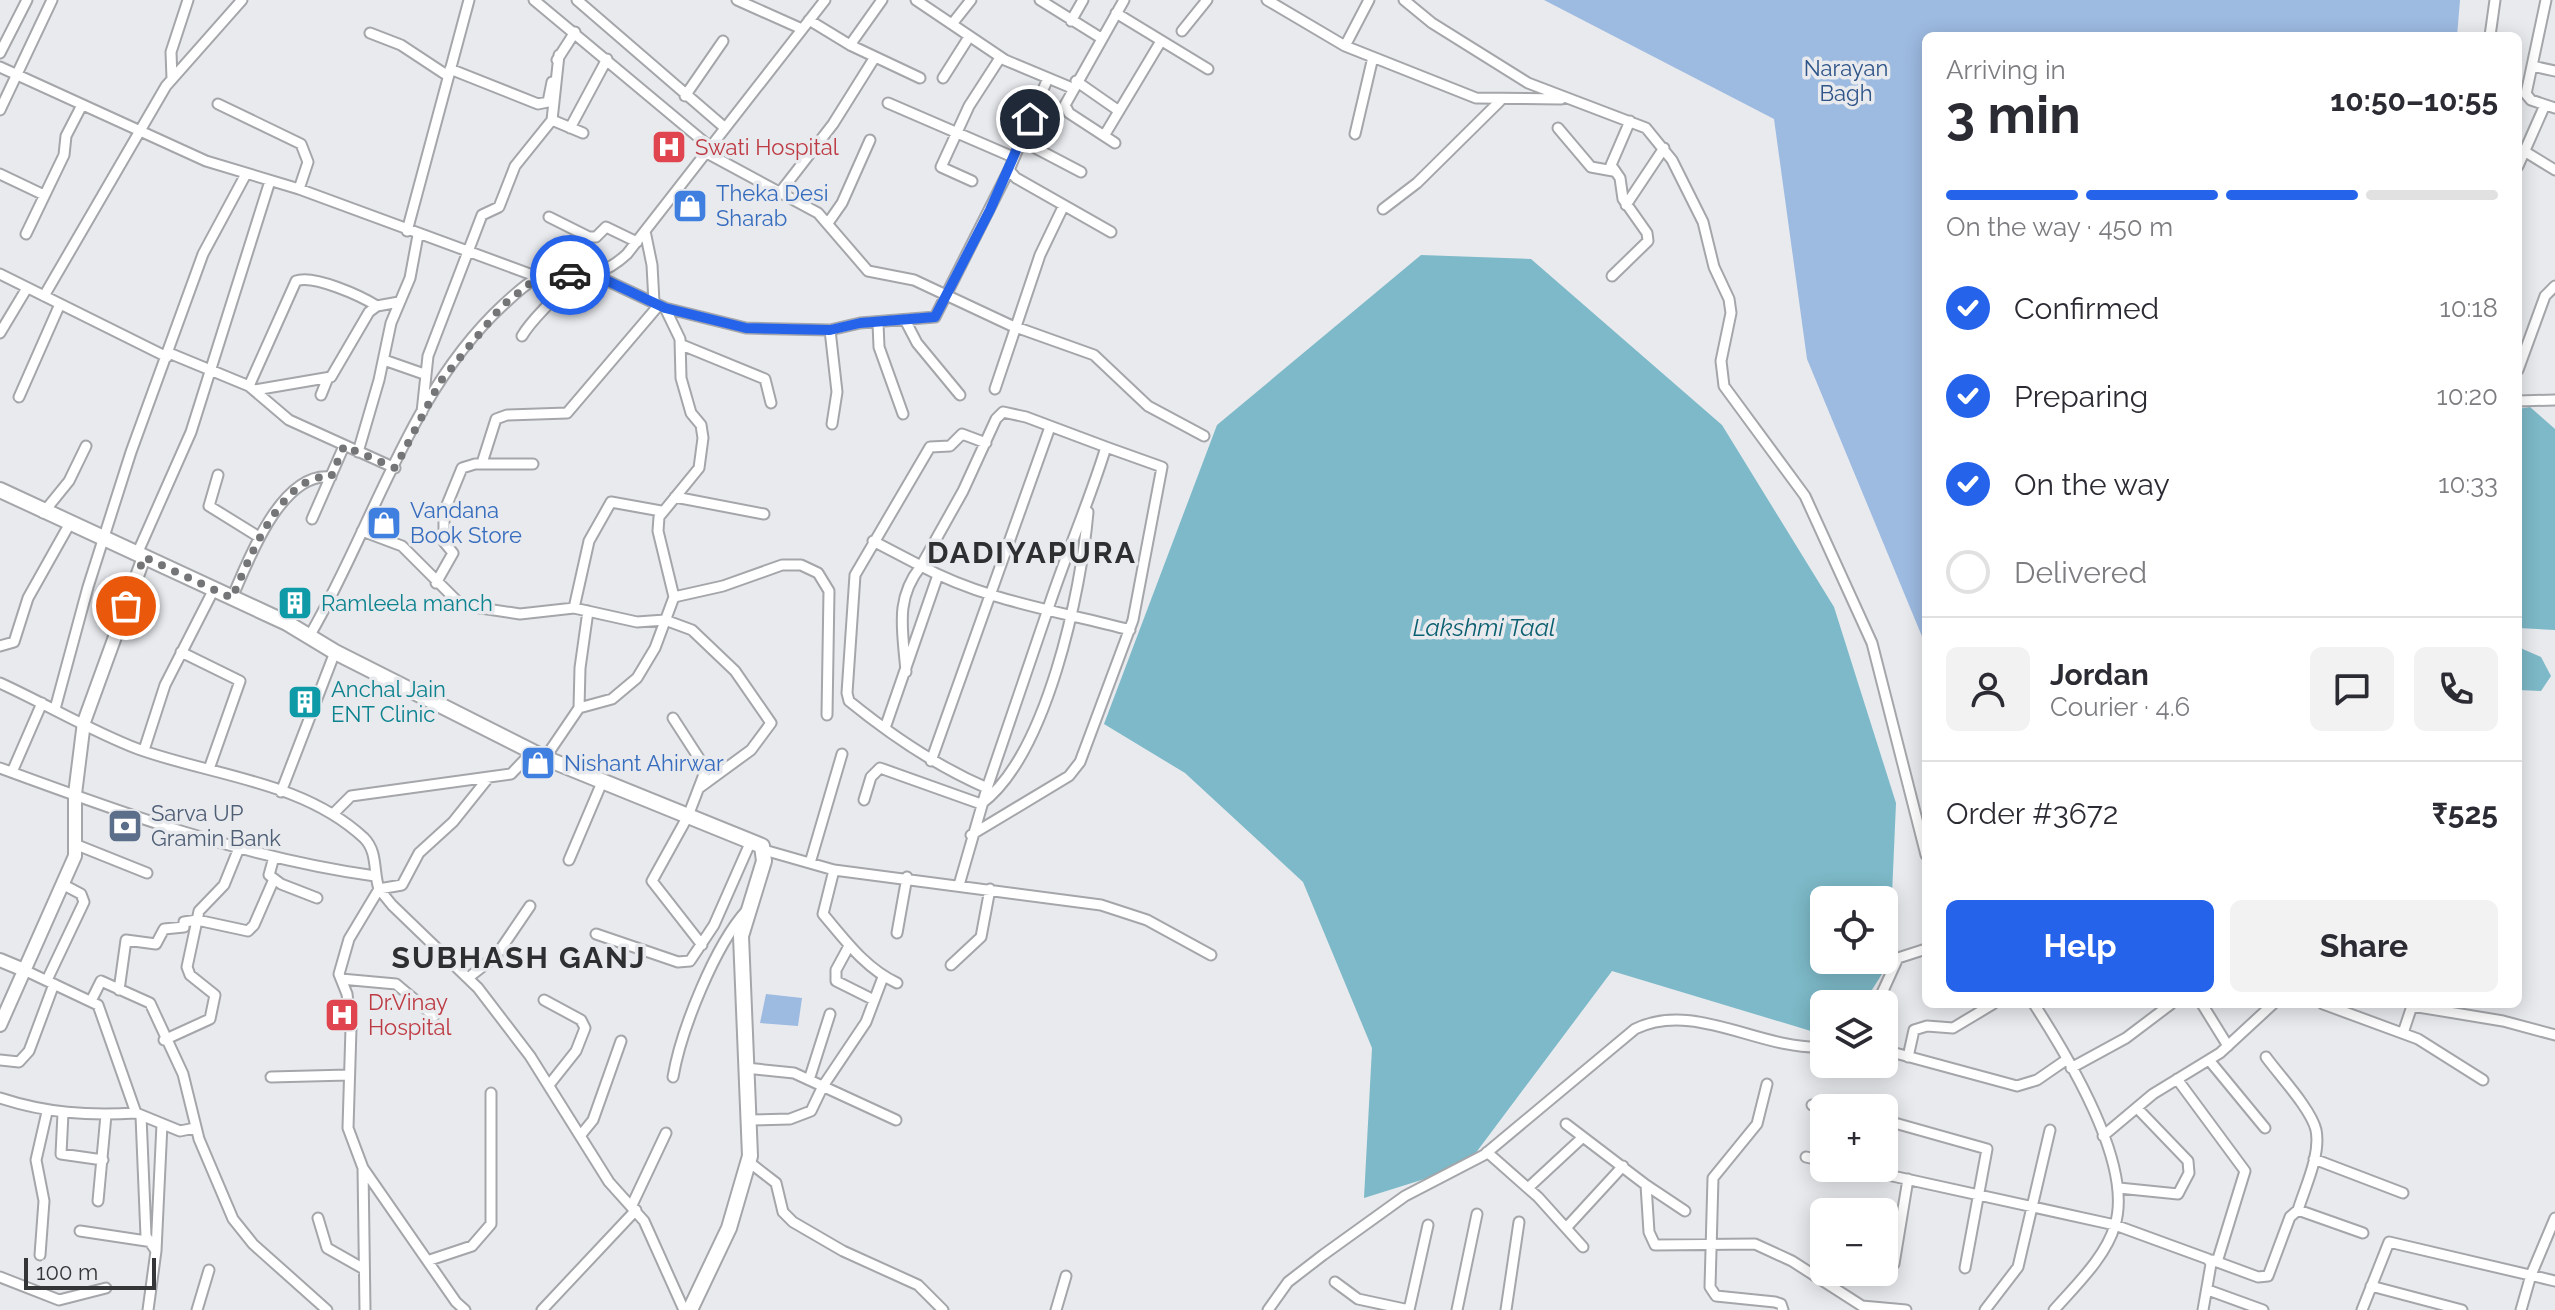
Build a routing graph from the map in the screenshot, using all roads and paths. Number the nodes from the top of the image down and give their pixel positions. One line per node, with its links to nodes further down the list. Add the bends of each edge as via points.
1 (27, 0): 39 (street)
2 (52, 0): 50 (street)
3 (188, 0): 54 (street, via 171,52)
4 (242, 0): 54 (street)
5 (469, 0): 49 (street)
6 (534, 0): 30 (street)
7 (577, 0): 56 (street)
8 (737, 0): 28 (street)
9 (825, 0): 25 (street)
10 (882, 0): 37 (street)
11 (916, 0): 27 (street)
12 (971, 0): 27 (street)
13 (1041, 0): 26 (street)
14 (1083, 0): 26 (street)
15 (1124, 0): 24 (street)
16 (1207, 0): 29 (street)
17 (1267, 0): 38 (street)
18 (1369, 0): 38 (street)
19 (1404, 0): 23 (street)
20 (1419, 0): 23 (street)
21 (2495, 0): 31 (street)
22 (2546, 0): 45 (street)
23 (1417, 11): 57 (street, via 1528,83)
24 (1116, 13): 34 (street); 36 (street)
25 (809, 20): 28 (street); 37 (street)
26 (1071, 21): 34 (street)
27 (952, 24): 33 (street)
28 (802, 29): 67 (street)
29 (1182, 31)
30 (575, 32): 40 (street); 44 (street)
31 (2491, 32)
32 (370, 33): 49 (street)
33 (969, 37): 43 (street); 52 (street)
34 (1101, 38): 55 (street)
35 (723, 41): 56 (street)
36 (1161, 41): 47 (street); 64 (street)
37 (850, 45): 41 (street)
38 (1345, 46): 42 (street)
39 (0, 53)
40 (559, 55): 49 (street, via 544,104); 65 (street)
41 (875, 57): 51 (street); 92 (street, via 833,124)
42 (1373, 57): 58 (street, via 1476,98); 73 (street)
43 (1000, 58): 53 (street); 72 (street)
44 (607, 59): 68 (street); 79 (street)
45 (2532, 66): 48 (street); 62 (street, via 2527,97)
46 (0, 67): 50 (street)
47 (1208, 69)
48 (2555, 71)
49 (449, 73): 99 (street)
50 (19, 76): 61 (street); 63 (street)
51 (920, 78)
52 (943, 78)
53 (1048, 78): 55 (street); 76 (street)
54 (172, 79): 70 (street)
55 (1074, 85): 64 (street); 74 (street, via 1065,100 1066,110)
56 (685, 96): 67 (street)
57 (1564, 99): 58 (street); 66 (street)
58 (1500, 101): 96 (street, via 1440,162)
59 (888, 103): 72 (street)
60 (218, 104): 91 (street, via 301,144 308,162)
61 (82, 105): 70 (street); 93 (street)
62 (2550, 107): 80 (street)
63 (0, 110)
64 (1119, 111): 74 (street)
65 (552, 120): 68 (street); 105 (street, via 515,166 499,207 482,215)
66 (1630, 121): 78 (street, via 1646,128); 85 (street, via 1611,161)
67 (724, 127): 79 (street)
68 (570, 128): 71 (street)
69 (1558, 128): 85 (street, via 1591,167)
70 (139, 130): 88 (street); 113 (street, via 113,184)
71 (583, 133)
72 (957, 134): 82 (street); 90 (street, via 941,167)
73 (1355, 134)
74 (1104, 136): 77 (street)
75 (870, 140): 98 (street)
76 (1020, 140): 82 (street); 86 (street)
77 (1115, 143)
78 (1664, 148): 95 (street); 212 (street, via 1703,222 1729,299 1721,361 1724,386 1805,496 1872,643)
79 (707, 149): 92 (street); 100 (street)
80 (2524, 151): 81 (street); 84 (street)
81 (2522, 156)
82 (1013, 157): 83 (street)
83 (1009, 170): 94 (street); 114 (street)
84 (2555, 170)
85 (1613, 171): 95 (street, via 1620,178)
86 (1081, 172)
87 (0, 174): 93 (street)
88 (246, 174): 89 (street); 126 (street, via 203,254)
89 (270, 181): 91 (street); 129 (street)
90 (972, 181)
91 (299, 189): 99 (street)
92 (781, 191): 98 (street)
93 (44, 195): 102 (street)
94 (1064, 205): 101 (street); 121 (street)
95 (1626, 205): 109 (street, via 1648,241)
96 (1383, 209)
97 (549, 217): 104 (street, via 592,238 606,227)
98 (828, 223): 114 (street, via 868,271 914,280)
99 (407, 231): 103 (street)
100 (645, 231): 104 (street); 117 (street)
101 (1111, 232)
102 (26, 234)
103 (418, 235): 105 (street); 115 (street, via 410,278)
104 (637, 242): 108 (street, via 614,266)
105 (467, 252): 110 (street); 130 (street)
106 (0, 274): 112 (street)
107 (568, 275): 108 (street); 110 (street); 124 (street, via 561,294 543,306)
108 (595, 275): 117 (street)
109 (1612, 276)
110 (538, 277): 141 (street, via 470,342)
111 (2555, 286): 127 (street, via 2545,296)
112 (27, 288): 113 (street); 123 (street)
113 (44, 296): 116 (street)
114 (946, 296): 119 (street, via 935,317); 121 (street)
115 (399, 302): 118 (street); 128 (street)
116 (60, 304): 126 (street); 136 (street)
117 (659, 305): 122 (street, via 746,328); 125 (street); 150 (street, via 567,413 496,419)
118 (377, 306): 131 (street); 132 (street, via 327,284 296,281)
119 (905, 320): 120 (street); 135 (street)
120 (878, 323): 122 (street); 140 (street, via 881,353)
121 (1015, 327): 133 (street); 144 (street, via 1102,360 1148,406)
122 (830, 330): 142 (street, via 837,392)
123 (0, 333)
124 (522, 336)
125 (682, 345): 139 (street, via 765,379); 156 (street, via 681,378 702,430 702,454 694,476)
126 (168, 355): 129 (street); 165 (street)
127 (2522, 359)
128 (384, 360): 130 (street); 149 (street)
129 (210, 369): 132 (street); 167 (street)
130 (424, 374): 141 (street)
131 (327, 380): 132 (street); 134 (street)
132 (252, 388): 147 (street, via 289,420)
133 (995, 389)
134 (321, 395)
135 (960, 395)
136 (19, 397)
137 (2522, 399): 138 (street)
138 (2555, 400)
139 (771, 403)
140 (903, 414)
141 (422, 416): 152 (street)
142 (832, 424)
143 (1050, 427): 145 (street, via 1003,412); 148 (street); 173 (street)
144 (1204, 436)
145 (986, 443): 166 (street, via 962,434 950,446 930,447); 168 (street)
146 (86, 446): 159 (street, via 69,481)
147 (344, 446): 149 (street); 154 (street)
148 (1106, 447): 157 (street); 180 (street, via 1162,467)
149 (358, 452): 152 (street)
150 (482, 463): 151 (street); 170 (street, via 462,468 446,505 443,538 453,553)
151 (533, 464)
152 (395, 468): 163 (street)
153 (218, 475): 164 (street, via 209,506)
154 (331, 477): 161 (street); 164 (street, via 320,476 286,499)
155 (1, 494): 159 (main road)
156 (675, 497): 158 (street); 160 (street)
157 (1089, 501): 176 (street); 178 (street)
158 (661, 511): 172 (street, via 658,531); 175 (street, via 611,502 589,541)
159 (43, 513): 162 (main road)
160 (764, 514)
161 (312, 519)
162 (69, 525): 165 (main road); 182 (street, via 32,590 17,636)
163 (362, 531): 170 (street, via 402,546); 181 (street)
164 (259, 537): 174 (street)
165 (102, 540): 167 (main road); 189 (street)
166 (873, 541): 168 (street); 193 (street, via 852,586 847,693 849,701)
167 (141, 556): 171 (main road); 192 (street)
168 (921, 566): 169 (street); 185 (street, via 905,588 902,609)
169 (938, 575): 173 (street); 185 (street)
170 (436, 583): 175 (street, via 461,605 502,613)
171 (214, 589): 174 (main road); 183 (street)
172 (674, 597): 179 (street); 190 (street, via 782,565 801,565 818,573 829,591)
173 (990, 597): 176 (street); 197 (street)
174 (232, 598): 181 (main road)
175 (574, 608): 177 (street)
176 (1049, 608): 178 (street); 204 (street)
177 (588, 611): 179 (street, via 637,622); 188 (street)
178 (1072, 614): 180 (street); 208 (street, via 1024,753 1007,780)
179 (665, 620): 188 (street, via 637,678 612,699); 203 (street, via 692,630 735,671 771,723 751,750)
180 (1130, 630): 211 (street, via 1076,770)
181 (310, 635): 184 (main road)
182 (3, 643)
183 (181, 652): 194 (street); 199 (street, via 240,681)
184 (335, 652): 196 (main road); 205 (street)
185 (906, 672): 193 (street)
186 (0, 683): 187 (street)
187 (42, 703): 189 (street); 200 (street)
188 (579, 708): 196 (street)
189 (55, 709): 192 (street)
190 (827, 715)
191 (673, 718): 203 (street, via 706,765)
192 (84, 722): 194 (street); 206 (street)
193 (885, 728): 197 (street)
194 (144, 750): 199 (street)
195 (842, 754): 219 (street)
196 (539, 755): 201 (street, via 515,771); 202 (main road)
197 (931, 761): 204 (street)
198 (0, 768): 200 (street)
199 (209, 769): 205 (street)
200 (12, 772): 206 (street)
201 (489, 777): 209 (street, via 351,796); 227 (street, via 453,822 419,853 402,885)
202 (603, 780): 210 (main road); 218 (street)
203 (699, 788): 210 (street)
204 (987, 788): 208 (street)
205 (281, 792): 209 (street)
206 (75, 794): 214 (street); 215 (street)
207 (864, 800): 208 (street, via 875,771 887,768)
208 (981, 804): 211 (street)
209 (333, 814): 222 (street, via 371,846)
210 (688, 816): 213 (main road); 235 (street, via 652,881)
211 (971, 835): 226 (street)
212 (1922, 839)
213 (751, 841): 216 (main road); 235 (street)
214 (77, 845): 221 (street); 225 (street)
215 (239, 848): 217 (street); 232 (street, via 224,885 202,906)
216 (764, 850): 219 (street); 231 (main road)
217 (274, 857): 222 (street); 224 (street, via 269,871)
218 (569, 860)
219 (810, 863): 220 (street)
220 (834, 870): 223 (street); 236 (street, via 822,911)
221 (147, 873)
222 (375, 876): 227 (street)
223 (907, 877): 226 (street); 233 (street)
224 (274, 879): 229 (street); 232 (street, via 248,931)
225 (62, 884): 241 (street); 245 (street, via 81,894 84,902)
226 (959, 885): 228 (street)
227 (379, 889): 243 (street); 244 (street, via 349,939)
228 (990, 889): 238 (street, via 1124,911); 240 (street, via 981,937)
229 (317, 898)
230 (530, 906): 243 (street, via 496,956)
231 (747, 910): 275 (main road, via 741,936); 278 (street, via 726,935 678,1049)
232 (197, 920): 247 (street, via 164,929 156,944 126,940); 265 (street, via 188,971 215,995 216,1003 205,1023)
233 (897, 933)
234 (596, 934): 235 (street, via 684,963)
235 (702, 945)
236 (849, 946): 242 (street); 250 (street, via 836,981)
237 (1922, 950): 248 (street, via 1898,958)
238 (1211, 955)
239 (0, 960): 241 (street)
240 (951, 965)
241 (24, 970): 245 (street); 262 (street)
242 (883, 977): 246 (street); 250 (street)
243 (468, 978): 283 (street)
244 (341, 979): 261 (street, via 396,984); 276 (street, via 351,1028)
245 (50, 982): 251 (street); 272 (street, via 29,1051 19,1062)
246 (897, 983)
247 (119, 990): 251 (street, via 101,981); 265 (street, via 150,1003)
248 (1883, 990)
249 (544, 1000): 283 (street, via 581,1020 585,1028 576,1051)
250 (874, 1000): 284 (street, via 866,1022)
251 (91, 1001): 290 (street, via 101,1010)
252 (1986, 1008): 270 (street, via 1953,1028 1914,1030)
253 (2038, 1008): 274 (street)
254 (2166, 1008): 274 (street, via 2126,1038)
255 (2204, 1008): 267 (street)
256 (2269, 1008): 267 (street)
257 (2334, 1008): 263 (street)
258 (2411, 1008): 263 (street)
259 (2429, 1008): 264 (street)
260 (830, 1014): 280 (street)
261 (434, 1016)
262 (0, 1025)
263 (2403, 1033): 281 (street)
264 (2555, 1035)
265 (164, 1040): 297 (street, via 185,1081)
266 (621, 1041): 301 (street, via 593,1120)
267 (2228, 1046): 273 (street)
268 (1810, 1047): 304 (street, via 1785,1046 1676,1018 1653,1020 1635,1029)
269 (1898, 1054): 270 (street)
270 (1908, 1057): 274 (street, via 2017,1086)
271 (2266, 1057): 307 (street, via 2314,1125)
272 (0, 1060)
273 (2209, 1060): 279 (street); 298 (street)
274 (2068, 1064): 302 (street)
275 (746, 1068): 280 (street, via 789,1072); 292 (main road)
276 (348, 1075): 277 (street); 311 (street, via 348,1128)
277 (271, 1077)
278 (673, 1077)
279 (2177, 1079): 287 (street); 339 (street, via 2245,1171)
280 (809, 1080): 284 (street)
281 (2483, 1080)
282 (1767, 1084): 334 (street, via 1757,1124 1713,1178)
283 (549, 1085): 301 (street)
284 (823, 1086): 292 (street, via 808,1114); 293 (street)
285 (491, 1093): 338 (street, via 491,1224 472,1246)
286 (0, 1098): 288 (street)
287 (2137, 1108): 302 (street); 316 (street, via 2188,1161 2189,1173 2178,1194)
288 (47, 1112): 289 (street); 337 (street, via 36,1160 44,1195)
289 (63, 1113): 291 (street); 308 (street, via 61,1154)
290 (139, 1114): 291 (street); 294 (street); 335 (street)
291 (106, 1115): 308 (street)
292 (749, 1120): 309 (main road)
293 (896, 1120)
294 (162, 1124): 297 (street, via 180,1131); 335 (street)
295 (1566, 1124): 303 (street)
296 (1898, 1124): 318 (street, via 1983,1145 1988,1155)
297 (195, 1128): 357 (street, via 233,1219 253,1244)
298 (2265, 1128)
299 (2050, 1130): 321 (street)
300 (666, 1133): 320 (street)
301 (580, 1136): 320 (street, via 609,1182)
302 (2103, 1136): 316 (street)
303 (1583, 1137): 310 (street); 315 (street)
304 (1487, 1152): 315 (street); 365 (street, via 1382,1212 1288,1282)
305 (1806, 1157): 306 (street)
306 (1810, 1158)
307 (2314, 1159): 317 (street); 322 (street)
308 (103, 1160): 319 (street)
309 (749, 1162): 351 (street, via 776,1183 783,1212 793,1222 912,1282); 361 (main road, via 729,1228)
310 (1623, 1166): 314 (street); 330 (street)
311 (363, 1168): 338 (street); 341 (street)
312 (1898, 1177): 313 (street)
313 (1908, 1179): 318 (street); 333 (street)
314 (1646, 1185): 323 (street); 334 (street, via 1649,1232 1655,1245)
315 (1528, 1188): 330 (street)
316 (2119, 1188): 329 (street)
317 (2403, 1193)
318 (1979, 1195): 321 (street); 340 (street)
319 (98, 1201)
320 (634, 1207): 360 (street); 361 (street)
321 (2034, 1207): 329 (street); 371 (street, via 2015,1274)
322 (2298, 1210): 332 (street); 339 (street, via 2290,1217 2268,1276)
323 (1685, 1211)
324 (1477, 1214): 367 (street)
325 (318, 1218): 341 (street, via 327,1248)
326 (2555, 1218): 343 (street)
327 (1519, 1222): 368 (street)
328 (1428, 1225): 366 (street)
329 (2115, 1225): 339 (street); 372 (street)
330 (1566, 1228): 336 (street)
331 (80, 1231): 335 (street)
332 (2363, 1233)
333 (1898, 1240)
334 (1711, 1244): 354 (street, via 1764,1247); 369 (street, via 1711,1292 1775,1302)
335 (154, 1245): 355 (street)
336 (1583, 1247)
337 (40, 1255)
338 (430, 1260): 359 (street)
339 (2213, 1261): 350 (street)
340 (1965, 1268)
341 (364, 1269): 358 (street)
342 (209, 1270): 356 (street)
343 (2531, 1275): 346 (street); 348 (street, via 2389,1242); 377 (street)
344 (1066, 1276): 364 (street)
345 (0, 1277): 349 (street, via 59,1300)
346 (2555, 1281)
347 (1335, 1282): 353 (street)
348 (2371, 1286): 352 (street); 375 (street)
349 (106, 1288)
350 (2208, 1290): 373 (street); 374 (street)
351 (933, 1300): 362 (street); 363 (street)
352 (2417, 1305): 376 (street)
353 (1372, 1306): 366 (street)
354 (1861, 1308): 370 (street)
355 (148, 1310)
356 (197, 1310)
357 (327, 1310)
358 (365, 1310)
359 (465, 1310)
360 (542, 1310)
361 (687, 1310)
362 (925, 1310)
363 (943, 1310)
364 (1056, 1310)
365 (1268, 1310)
366 (1409, 1310)
367 (1457, 1310)
368 (1506, 1310)
369 (1783, 1310)
370 (1906, 1310)
371 (1985, 1310)
372 (2054, 1310)
373 (2203, 1310)
374 (2263, 1310)
375 (2362, 1310)
376 (2462, 1310)
377 (2521, 1310)

